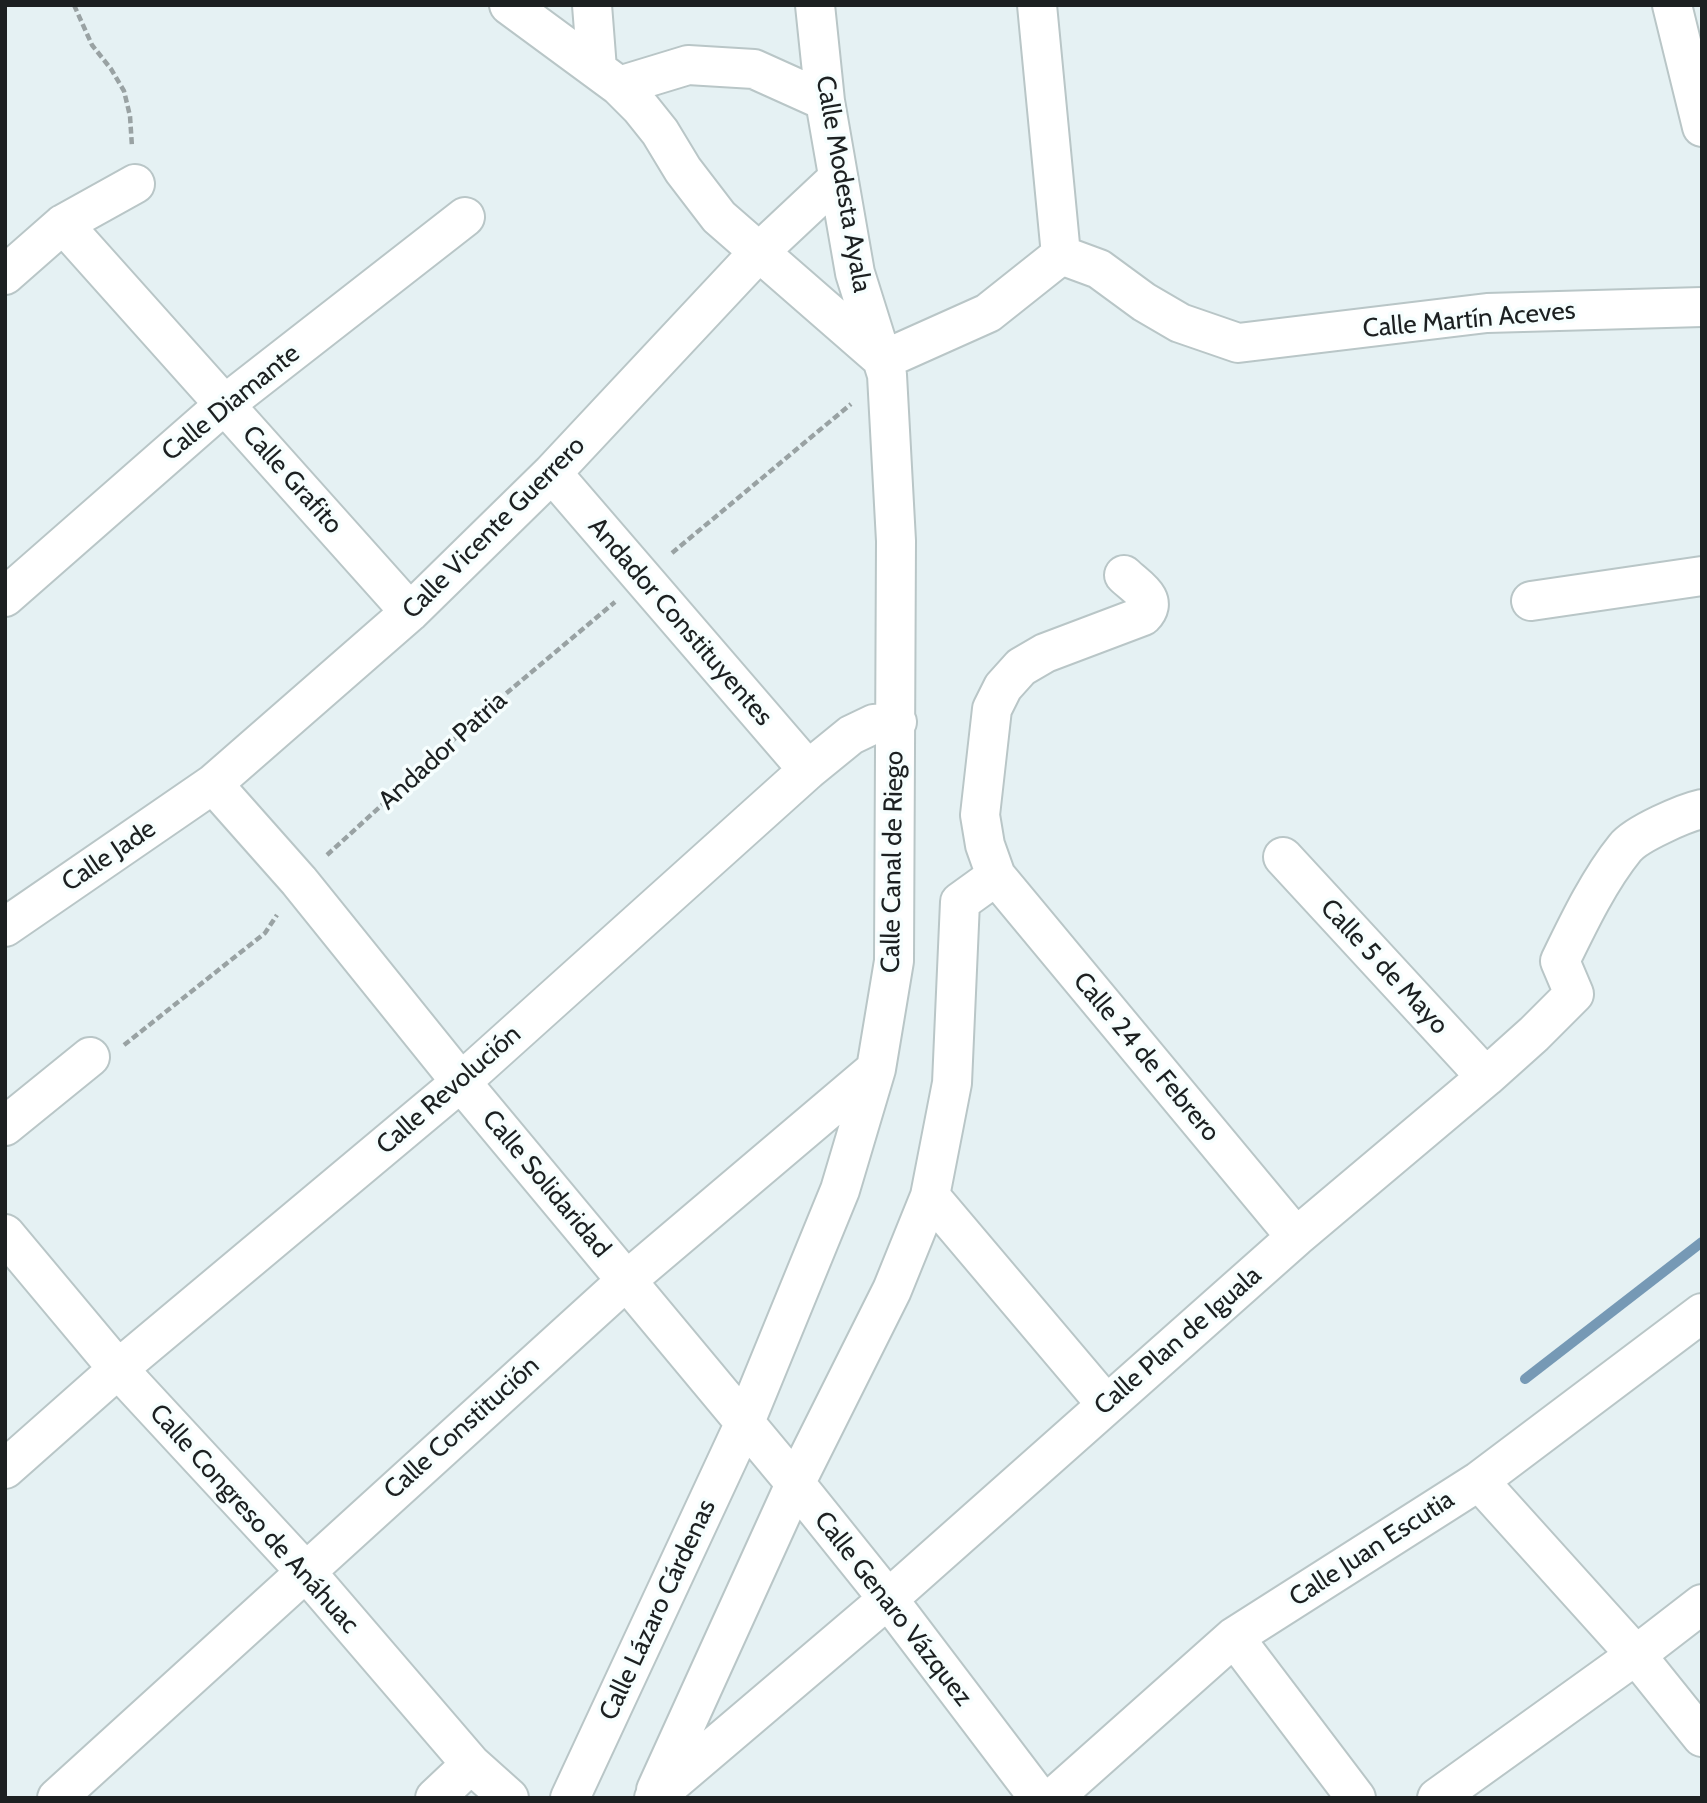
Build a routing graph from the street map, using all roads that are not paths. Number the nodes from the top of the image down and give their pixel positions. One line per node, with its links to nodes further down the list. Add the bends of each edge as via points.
1 (509, 5): 6 (street)
2 (592, 5): 6 (street)
3 (815, 5): 7 (street, Calle Modesta Ayala)
4 (1037, 5): 14 (street)
5 (1672, 5): 8 (street)
6 (608, 78): 7 (street, via 688,65 754,69); 13 (street, via 640,107 719,216)
7 (825, 101): 9 (street, Calle Modesta Ayala)
8 (1702, 127)
9 (838, 178): 13 (street, Calle Vicente Guerrero); 17 (street, Calle Modesta Ayala, via 855,273)
10 (135, 184): 12 (street)
11 (465, 217): 18 (street, Calle Diamante)
12 (63, 224): 15 (street); 18 (street, Calle Grafito)
13 (758, 253): 17 (street); 19 (street, Calle Vicente Guerrero)
14 (1061, 255): 16 (street, Calle Martín Aceves, via 1099,269 1180,323 1238,343 1487,313); 17 (street, via 988,313)
15 (5, 275)
16 (1702, 307)
17 (885, 368): 25 (street, Calle Canal de Riego, via 896,541)
18 (224, 405): 22 (street, Calle Diamante); 24 (street, Calle Grafito)
19 (552, 473): 24 (street, Calle Vicente Guerrero); 26 (street, Andador Constituyentes)
20 (1124, 575): 30 (street, via 1149,598 1149,610 1021,667 992,709 980,815)
21 (1702, 576): 23 (street)
22 (5, 597)
23 (1531, 601)
24 (410, 612): 27 (street, Calle Vicente Guerrero)
25 (897, 722): 26 (street, Calle Revolución, via 874,724 851,735); 33 (street, Calle Canal de Riego, via 894,961)
26 (808, 770): 35 (street, Calle Revolución)
27 (213, 784): 31 (street, Calle Jade); 35 (street, Calle Solidaridad, via 299,881)
28 (1702, 809): 34 (street, Calle Plan de Iguala, via 1684,813 1627,846 1584,912 1560,961 1574,994)
29 (1283, 857): 34 (street, Calle 5 de Mayo)
30 (996, 876): 37 (street, via 960,902 952,1083); 39 (street, Calle 24 de Febrero)
31 (5, 927)
32 (90, 1057): 36 (street)
33 (876, 1069): 40 (street, Calle Constitución); 44 (street, Calle Canal de Riego, via 840,1190)
34 (1486, 1077): 39 (street, Calle Plan de Iguala)
35 (461, 1082): 40 (street, Calle Solidaridad); 42 (street, Calle Revolución)
36 (11, 1109)
37 (930, 1196): 43 (street); 47 (street, via 891,1290)
38 (5, 1234): 42 (street, Calle Congreso de Anáhuac)
39 (1296, 1237): 43 (street, Calle Plan de Iguala)
40 (626, 1280): 44 (street, Calle Solidaridad); 48 (street, Calle Constitución)
41 (1702, 1313): 46 (street, Calle Juan Escutia)
42 (118, 1369): 45 (street, Calle Revolución); 48 (street, Calle Congreso de Anáhuac)
43 (1106, 1404): 49 (street, Calle Plan de Iguala)
44 (745, 1422): 47 (street, Calle Genaro Vázquez); 58 (street, Calle Lázaro Cárdenas)
45 (5, 1469)
46 (1479, 1480): 51 (street, Calle Juan Escutia); 52 (street)
47 (795, 1484): 49 (street, Calle Genaro Vázquez); 59 (street)
48 (306, 1572): 54 (street, Calle Congreso de Anáhuac); 55 (street, Calle Constitución)
49 (888, 1599): 59 (street, Calle Plan de Iguala); 60 (street, Calle Genaro Vázquez)
50 (1702, 1604): 52 (street)
51 (1234, 1637): 61 (street, Calle Juan Escutia); 62 (street)
52 (1636, 1655): 53 (street); 63 (street)
53 (1702, 1737)
54 (471, 1764): 56 (street); 57 (street, Calle Congreso de Anáhuac)
55 (57, 1798)
56 (435, 1798)
57 (509, 1798)
58 (570, 1798)
59 (653, 1798)
60 (1039, 1798)
61 (1053, 1798)
62 (1356, 1798)
63 (1437, 1798)

